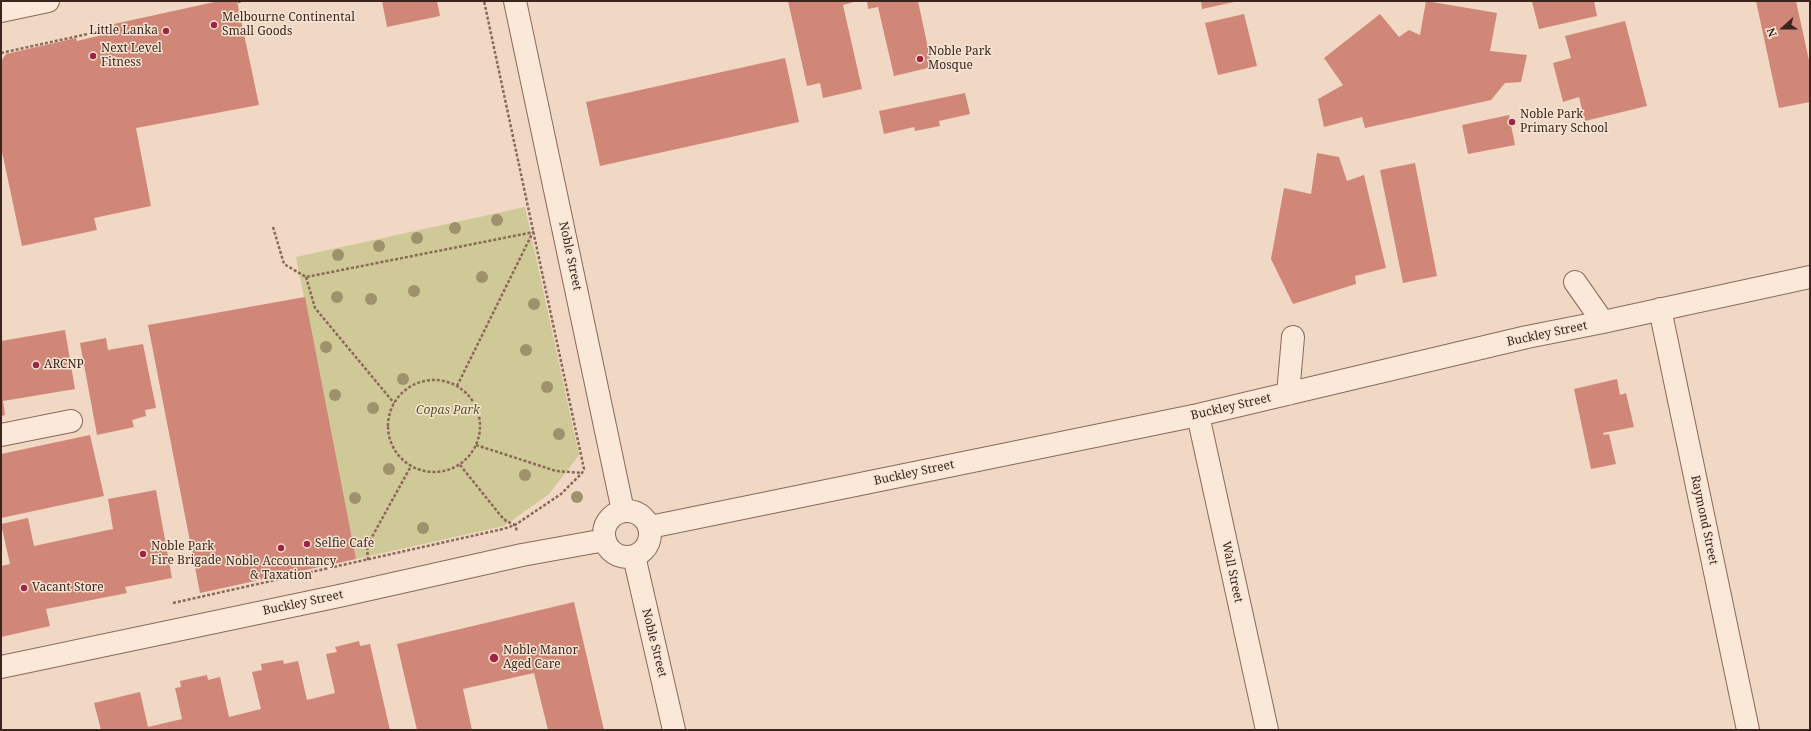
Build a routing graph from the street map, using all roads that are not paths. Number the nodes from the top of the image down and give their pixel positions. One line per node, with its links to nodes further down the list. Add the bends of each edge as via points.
1 (48, 1): 3 (street)
2 (515, 1): 13 (street, Noble Street)
3 (1, 11)
4 (1810, 277): 6 (street, Buckley Street)
5 (1575, 282): 7 (street)
6 (1660, 310): 7 (street, Buckley Street); 20 (street, Raymond Street)
7 (1603, 322): 9 (street, Buckley Street, via 1527,337)
8 (1292, 337): 9 (street)
9 (1288, 394): 10 (street, Buckley Street)
10 (1198, 415): 14 (street, Buckley Street); 19 (street, Wall Street)
11 (71, 421): 12 (street)
12 (1, 435)
13 (623, 511): 14 (street, via 634,511 641,515); 15 (street, via 610,518 606,524)
14 (650, 527): 16 (street, via 648,543 644,550)
15 (605, 540): 16 (street, via 617,555); 17 (street, Buckley Street, via 522,555)
16 (634, 556): 18 (street, Noble Street)
17 (1, 667)
18 (674, 730)
19 (1267, 730)
20 (1748, 730)

